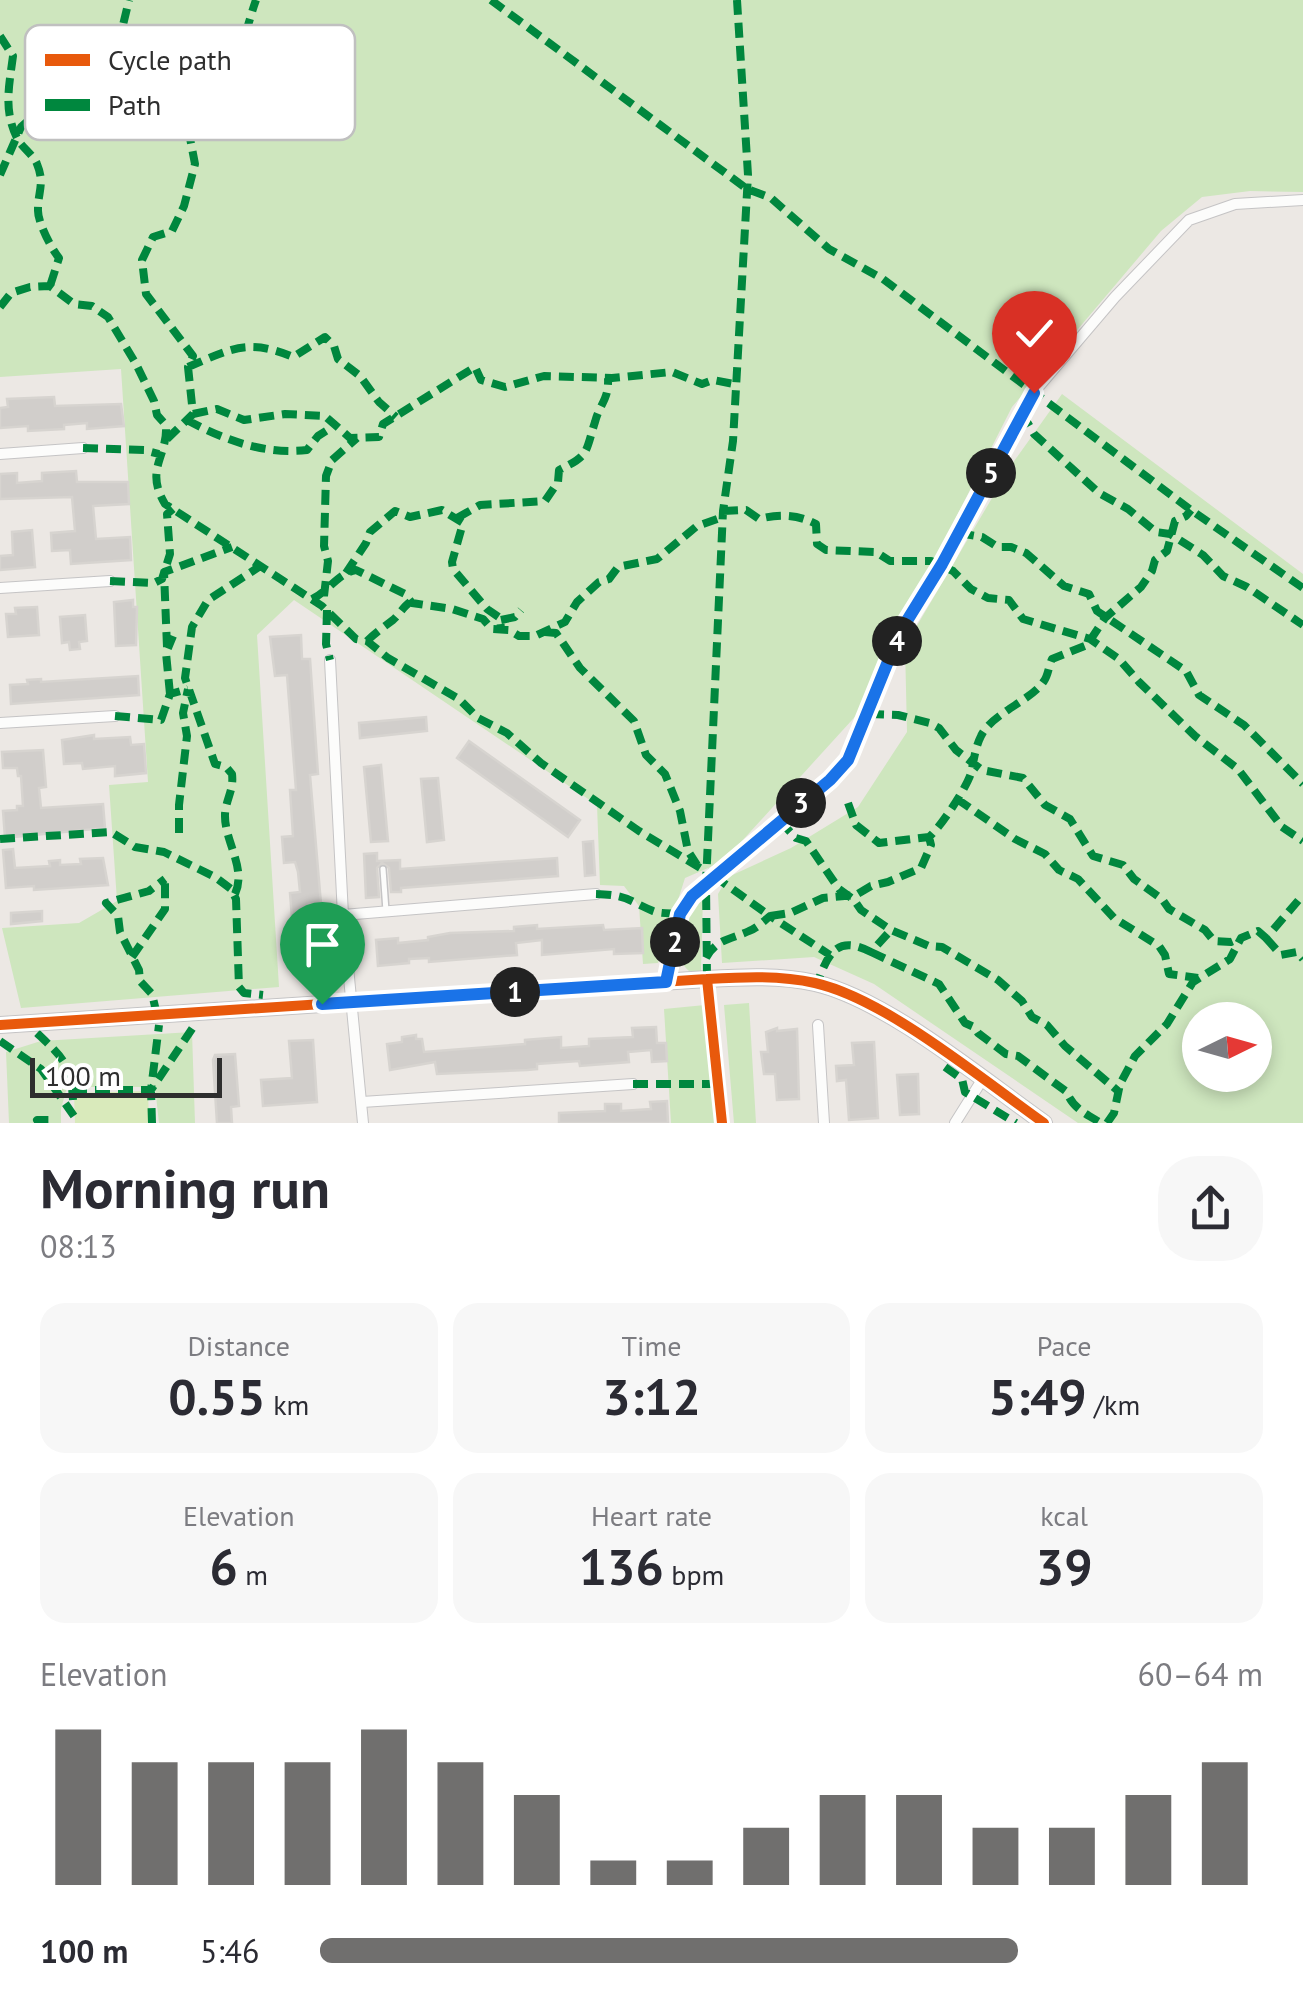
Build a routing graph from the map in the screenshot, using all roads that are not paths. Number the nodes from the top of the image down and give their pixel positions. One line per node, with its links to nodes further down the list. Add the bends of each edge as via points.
1 (1303, 200): 13 (street, via 1234,204 1190,220 1035,391 900,632 848,760 692,896 680,914)
2 (82, 448): 3 (street)
3 (0, 454)
4 (110, 581): 5 (street)
5 (0, 588)
6 (330, 660): 12 (street)
7 (114, 716): 8 (street)
8 (0, 723)
9 (384, 869): 11 (lane)
10 (596, 894): 11 (street)
11 (386, 911): 12 (street)
12 (343, 915): 14 (street)
13 (666, 982): 14 (street); 17 (street, via 770,977 830,987 876,1008)
14 (354, 1002): 15 (street); 19 (street)
15 (0, 1025)
16 (818, 1025): 21 (street)
17 (982, 1080): 22 (street); 23 (street)
18 (633, 1084): 19 (street)
19 (362, 1102): 20 (street)
20 (363, 1123)
21 (824, 1123)
22 (955, 1123)
23 (1044, 1123)

